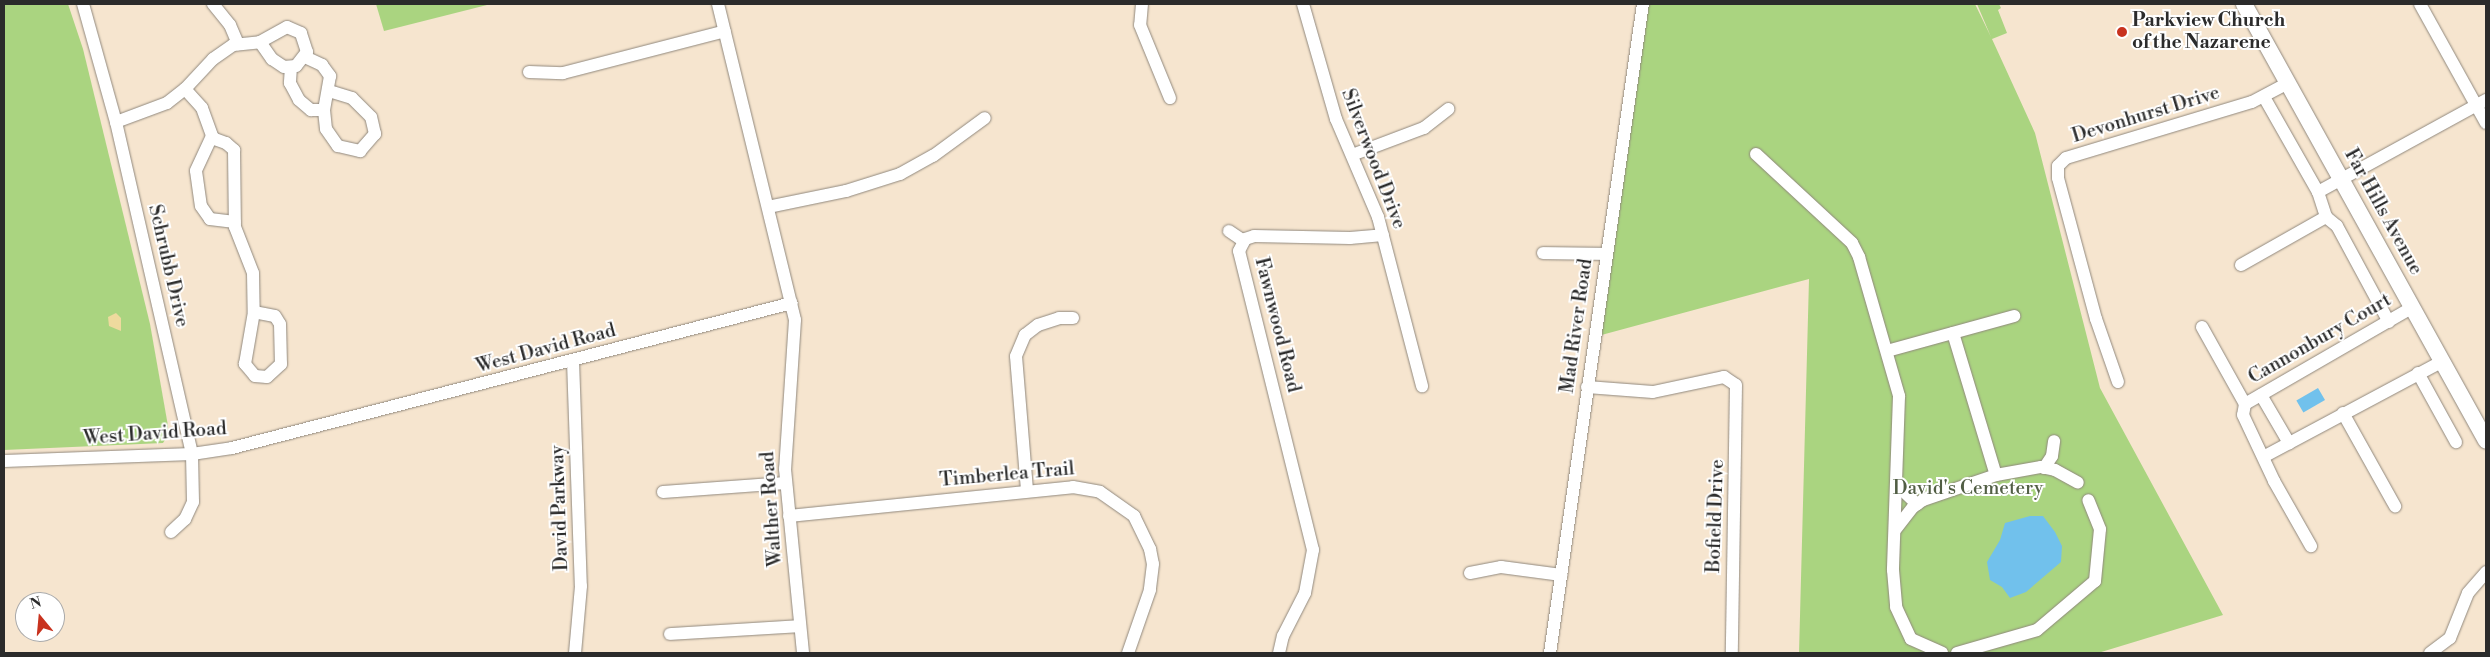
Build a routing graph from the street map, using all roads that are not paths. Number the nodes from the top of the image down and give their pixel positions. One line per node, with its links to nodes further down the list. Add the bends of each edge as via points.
1 (83, 4): 24 (street, Schrubb Drive)
2 (213, 4): 11 (street, via 230,25)
3 (718, 4): 9 (street)
4 (1142, 4): 19 (street, via 1140,25)
5 (1303, 4): 28 (street, Silverwood Drive, via 1330,102)
6 (1643, 4): 38 (street, Mad River Road)
7 (2244, 4): 15 (main road, Far Hills Avenue)
8 (2420, 4): 20 (street)
9 (724, 31): 14 (street, via 563,73); 31 (street)
10 (260, 42): 11 (street); 12 (street, via 281,29 295,29 305,39); 13 (street, via 279,65)
11 (238, 44): 16 (street, via 213,58)
12 (306, 56): 13 (street); 17 (street, via 328,71)
13 (291, 67): 22 (street, via 290,83 299,100 311,110)
14 (529, 72)
15 (2288, 83): 18 (street, Devonhurst Drive); 29 (main road, Far Hills Avenue)
16 (185, 89): 24 (street, via 153,110); 26 (street, via 205,113)
17 (329, 92): 22 (street); 22 (street, via 352,98 364,108 374,124 372,140 360,152 344,150 326,129)
18 (2264, 97): 30 (street); 52 (street, Devonhurst Drive, via 2066,158 2058,166 2058,178 2098,326)
19 (1170, 98)
20 (2481, 102): 25 (street); 29 (street)
21 (1448, 109): 28 (street, via 1424,128)
22 (324, 110)
23 (984, 118): 31 (street, via 933,156 900,174 846,191)
24 (116, 122): 62 (street, Schrubb Drive)
25 (2486, 123)
26 (212, 138): 33 (street, via 234,150); 33 (street, via 196,172 201,206 210,219)
27 (1756, 154): 48 (street, via 1852,243)
28 (1352, 155): 35 (street, Silverwood Drive, via 1372,197)
29 (2341, 180): 30 (street); 41 (main road, Far Hills Avenue)
30 (2318, 192): 32 (street)
31 (768, 207): 40 (street)
32 (2326, 217): 39 (street); 45 (street, via 2336,226)
33 (234, 222): 42 (street, via 236,235 255,280)
34 (1229, 231): 36 (street)
35 (1383, 235): 36 (street, Fawnwood Road, via 1350,238 1254,236); 53 (street, Silverwood Drive)
36 (1244, 241): 87 (street, Fawnwood Road, via 1240,256 1311,537 1313,557 1306,593 1283,636)
37 (1542, 253): 38 (street)
38 (1606, 254): 54 (street, Mad River Road)
39 (2241, 265)
40 (792, 303): 49 (street, West David Road); 67 (street, Walther Road, via 795,334 785,448)
41 (2413, 307): 45 (street, Cannonbury Court); 50 (main road, Far Hills Avenue)
42 (254, 312): 42 (street, via 245,364 255,376 267,377 281,364 280,324 275,316)
43 (2014, 316): 47 (street)
44 (1073, 318): 70 (street, via 1059,318 1038,325 1025,335 1016,356)
45 (2389, 322): 55 (street, Cannonbury Court)
46 (2202, 326): 56 (street)
47 (1953, 333): 48 (street); 66 (street)
48 (1886, 351): 69 (street, via 1899,396)
49 (573, 361): 62 (street, West David Road, via 232,448); 84 (street, David Parkway, via 581,586)
50 (2443, 362): 51 (street); 59 (main road, Far Hills Avenue)
51 (2418, 374): 57 (street); 60 (street)
52 (2118, 382)
53 (1422, 386)
54 (1587, 387): 81 (street, Mad River Road); 89 (street, Bofield Drive, via 1654,392 1724,377 1733,381 1738,396)
55 (2261, 395): 56 (street, Cannonbury Court); 61 (street)
56 (2246, 404): 63 (street, via 2243,415)
57 (2343, 413): 61 (street); 74 (street)
58 (2054, 440): 65 (street, via 2052,456)
59 (2486, 440)
60 (2456, 442)
61 (2289, 443): 63 (street)
62 (192, 454): 64 (street, West David Road); 77 (street, Schrubb Drive, via 193,502 185,519)
63 (2265, 456): 78 (street, via 2269,472)
64 (4, 461)
65 (2044, 468): 66 (street); 68 (street, via 2055,470)
66 (1996, 475): 73 (street)
67 (786, 483): 71 (street); 75 (street, Walther Road)
68 (2078, 483)
69 (1897, 485): 73 (street); 76 (street)
70 (1027, 490): 75 (street, Timberlea Trail); 86 (street, Timberlea Trail, via 1073,487 1100,492 1126,508 1142,527 1150,549 1152,578)
71 (663, 492)
72 (2088, 500): 91 (street, via 2100,529 2095,581 2037,630)
73 (1917, 504): 76 (street)
74 (2395, 506)
75 (789, 516): 82 (street, Walther Road)
76 (1895, 530): 90 (street, via 1893,585 1896,607 1912,639)
77 (171, 532)
78 (2312, 546)
79 (2486, 572): 92 (street, via 2468,593 2450,638)
80 (1470, 573): 81 (street, via 1501,566)
81 (1561, 575): 88 (street, Mad River Road)
82 (800, 626): 83 (street); 85 (street, Walther Road)
83 (670, 634)
84 (575, 653)
85 (803, 653)
86 (1128, 653)
87 (1279, 653)
88 (1550, 653)
89 (1732, 653)
90 (1942, 653)
91 (1957, 653)
92 (2430, 653)

